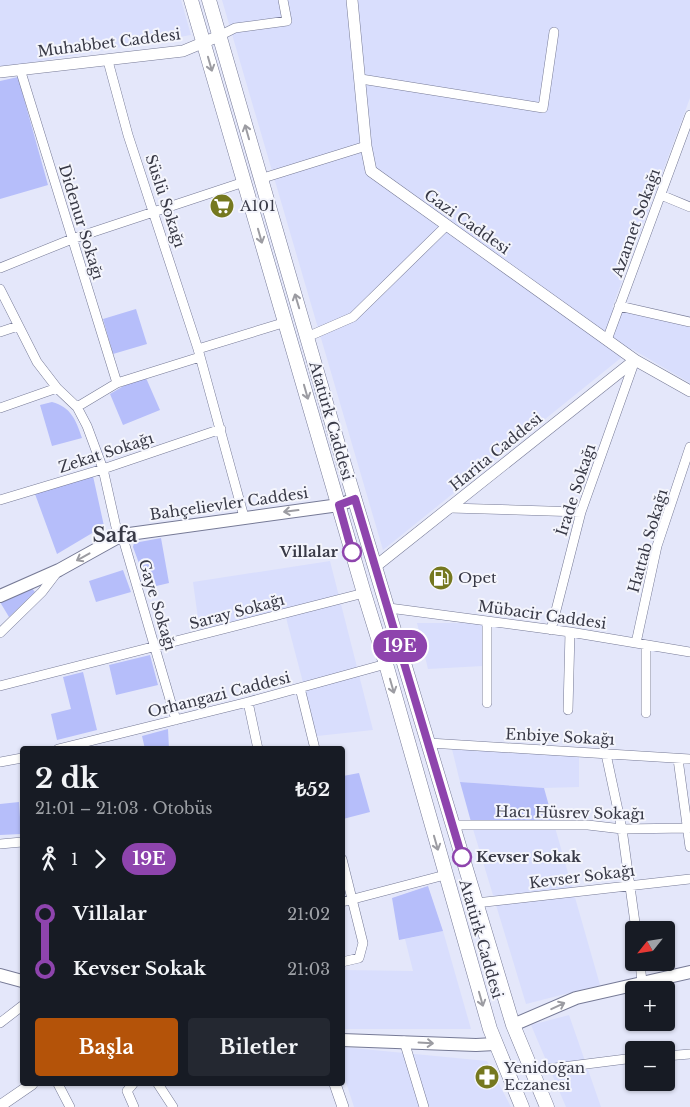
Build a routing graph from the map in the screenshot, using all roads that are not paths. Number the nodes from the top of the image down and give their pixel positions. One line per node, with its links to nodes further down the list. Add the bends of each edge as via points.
1 (191, 0): 7 (main road, Atatürk Caddesi)
2 (209, 0): 6 (main road, Atatürk Caddesi)
3 (283, 0): 6 (street, via 287,20 235,28)
4 (352, 0): 11 (street, Gazi Caddesi)
5 (554, 32): 11 (street, via 543,108)
6 (220, 36): 7 (street, Muhabbet Caddesi); 14 (main road, Atatürk Caddesi, one-way to 6)
7 (204, 43): 8 (street, Muhabbet Caddesi, via 183,51); 15 (main road, Atatürk Caddesi, one-way to 15)
8 (108, 61): 9 (street, Muhabbet Caddesi); 18 (street, Süslü Sokağı, via 128,135)
9 (20, 69): 10 (street, Muhabbet Caddesi); 20 (street, Didenur Sokağı)
10 (0, 72)
11 (361, 79): 13 (street, Gazi Caddesi)
12 (690, 115): 16 (street, Azamet Sokağı)
13 (366, 146): 14 (street); 19 (street, Gazi Caddesi, via 371,171)
14 (260, 179): 28 (main road, Atatürk Caddesi, one-way to 14)
15 (244, 182): 18 (street); 25 (main road, Atatürk Caddesi, one-way to 25)
16 (661, 195): 17 (street); 23 (street, Azamet Sokağı)
17 (690, 207)
18 (154, 210): 20 (street); 30 (street, Süslü Sokağı)
19 (447, 226): 28 (street, via 353,317); 29 (street, Gazi Caddesi)
20 (72, 238): 21 (street); 32 (street, Didenur Sokağı)
21 (0, 268)
22 (0, 289): 26 (street, Gaye Sokağı)
23 (620, 306): 24 (street); 29 (street, Azamet Sokağı)
24 (689, 319)
25 (286, 322): 30 (street); 42 (main road, Atatürk Caddesi, one-way to 42)
26 (18, 326): 27 (street); 33 (street, Gaye Sokağı, via 37,362)
27 (0, 332)
28 (307, 337): 40 (main road, Atatürk Caddesi)
29 (607, 340): 31 (street, Gazi Caddesi)
30 (199, 353): 32 (street); 37 (street, Süslü Sokağı)
31 (635, 360): 34 (street, Gazi Caddesi); 43 (street, Harita Caddesi); 44 (street, İrade Sokağı)
32 (117, 383): 35 (street)
33 (57, 388): 35 (street, Gaye Sokağı); 36 (street)
34 (690, 391)
35 (77, 407): 39 (street, Gaye Sokağı)
36 (0, 408)
37 (221, 429): 39 (street, Zekat Sokağı); 45 (street, Süslü Sokağı)
38 (690, 447): 56 (street, Hattab Sokağı, via 658,546)
39 (102, 470): 41 (street, Zekat Sokağı); 46 (street, Gaye Sokağı, via 116,527)
40 (355, 499): 42 (main road, Bahçelievler Caddesi); 47 (main road, Atatürk Caddesi)
41 (0, 500)
42 (339, 505): 45 (main road, Bahçelievler Caddesi, one-way to 45); 49 (main road, Atatürk Caddesi)
43 (450, 508): 44 (street); 47 (street, Harita Caddesi)
44 (581, 512): 53 (street, İrade Sokağı)
45 (244, 516): 46 (main road, Bahçelievler Caddesi)
46 (122, 535): 48 (main road, Bahçelievler Caddesi, one-way to 48); 58 (street, Gaye Sokağı)
47 (376, 566): 51 (main road, Atatürk Caddesi)
48 (58, 570): 50 (main road, Bahçelievler Caddesi); 55 (street, via 42,592)
49 (364, 593): 58 (street, Saray Sokağı); 60 (main road, Atatürk Caddesi)
50 (0, 596)
51 (389, 608): 52 (street, Mübacir Caddesi); 68 (main road, Atatürk Caddesi)
52 (487, 621): 53 (street, Mübacir Caddesi); 64 (street)
53 (551, 630): 54 (street, Mübacir Caddesi)
54 (570, 632): 56 (street, Mübacir Caddesi); 65 (street)
55 (0, 633)
56 (636, 643): 57 (street, Mübacir Caddesi)
57 (646, 646): 59 (street, Mübacir Caddesi); 66 (street)
58 (156, 647): 61 (street, Saray Sokağı); 67 (street, Gaye Sokağı)
59 (690, 652)
60 (386, 664): 62 (street, Orhangazi Caddesi); 84 (main road, Atatürk Caddesi, one-way to 84)
61 (0, 686)
62 (300, 688): 63 (street, Orhangazi Caddesi); 71 (street)
63 (248, 702): 67 (street, Orhangazi Caddesi); 70 (street)
64 (487, 703)
65 (568, 710)
66 (646, 713)
67 (176, 720): 69 (street, Orhangazi Caddesi)
68 (429, 743): 72 (street, Enbiye Sokağı); 77 (main road, Atatürk Caddesi)
69 (70, 746)
70 (257, 746)
71 (314, 746)
72 (606, 754): 74 (street, Enbiye Sokağı); 79 (street)
73 (20, 758): 76 (street)
74 (678, 758): 75 (street, Enbiye Sokağı); 78 (street)
75 (690, 759)
76 (0, 762)
77 (452, 826): 79 (street, Hacı Hüsrev Sokağı, via 588,825); 89 (main road, Atatürk Caddesi)
78 (688, 828): 79 (street, Hacı Hüsrev Sokağı); 80 (street)
79 (622, 830): 86 (street)
80 (690, 841)
81 (20, 842): 82 (street)
82 (0, 844)
83 (345, 870): 87 (street)
84 (445, 875): 87 (street); 102 (main road, Atatürk Caddesi, one-way to 102)
85 (690, 879): 86 (street, Kevser Sokağı)
86 (631, 885): 89 (street, Kevser Sokağı); 90 (street)
87 (353, 900): 88 (street); 91 (street, via 363,943 359,958)
88 (345, 901)
89 (476, 903): 99 (main road, Atatürk Caddesi)
90 (635, 921)
91 (345, 961)
92 (690, 972): 95 (main road)
93 (0, 975): 94 (main road)
94 (20, 980)
95 (651, 981)
96 (625, 987): 99 (main road, one-way to 96, via 576,998)
97 (20, 1008): 98 (street)
98 (0, 1023)
99 (513, 1025): 102 (main road); 106 (main road, Atatürk Caddesi)
100 (345, 1040): 101 (main road)
101 (404, 1041): 102 (main road, one-way to 102); 117 (street)
102 (494, 1044): 118 (main road, Atatürk Caddesi)
103 (690, 1054): 104 (street)
104 (675, 1055)
105 (625, 1059): 106 (street)
106 (531, 1071): 119 (main road, Atatürk Caddesi)
107 (29, 1086): 112 (street)
108 (59, 1086): 113 (street)
109 (131, 1086): 114 (street, via 127,1091)
110 (159, 1086): 115 (street)
111 (336, 1086): 116 (street)
112 (0, 1106)
113 (70, 1107)
114 (134, 1107)
115 (172, 1107)
116 (343, 1107)
117 (424, 1107)
118 (522, 1107)
119 (547, 1107)

